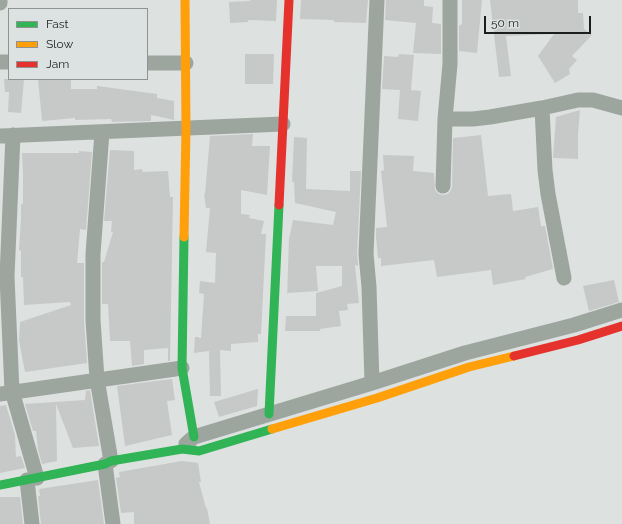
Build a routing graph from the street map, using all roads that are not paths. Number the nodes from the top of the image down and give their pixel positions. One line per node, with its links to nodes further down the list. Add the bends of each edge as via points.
1 (186, 0): 6 (street)
2 (289, 0): 10 (street)
3 (377, 0): 20 (street, via 366,254)
4 (450, 0): 9 (street, via 450,64)
5 (148, 63): 6 (street)
6 (186, 64): 11 (street)
7 (542, 108): 8 (street, via 578,100 593,100); 9 (street, via 474,119); 15 (street, via 548,194)
8 (622, 108)
9 (445, 120): 14 (street)
10 (283, 124): 11 (street); 22 (street)
11 (186, 128): 12 (street); 18 (street)
12 (102, 132): 13 (street); 19 (street, via 93,254 93,320)
13 (7, 136): 21 (street)
14 (443, 186)
15 (564, 278)
16 (622, 310): 20 (street, via 465,353)
17 (622, 326): 24 (street, via 578,340 469,367 377,398 199,451)
18 (182, 368): 19 (street); 23 (street)
19 (97, 379): 21 (street); 25 (street)
20 (372, 384): 22 (street)
21 (6, 392): 26 (street)
22 (269, 414): 23 (street)
23 (194, 437): 24 (street)
24 (182, 449): 25 (street)
25 (108, 463): 26 (street); 29 (street)
26 (32, 479): 27 (street); 28 (street)
27 (0, 485)
28 (32, 524)
29 (113, 524)

